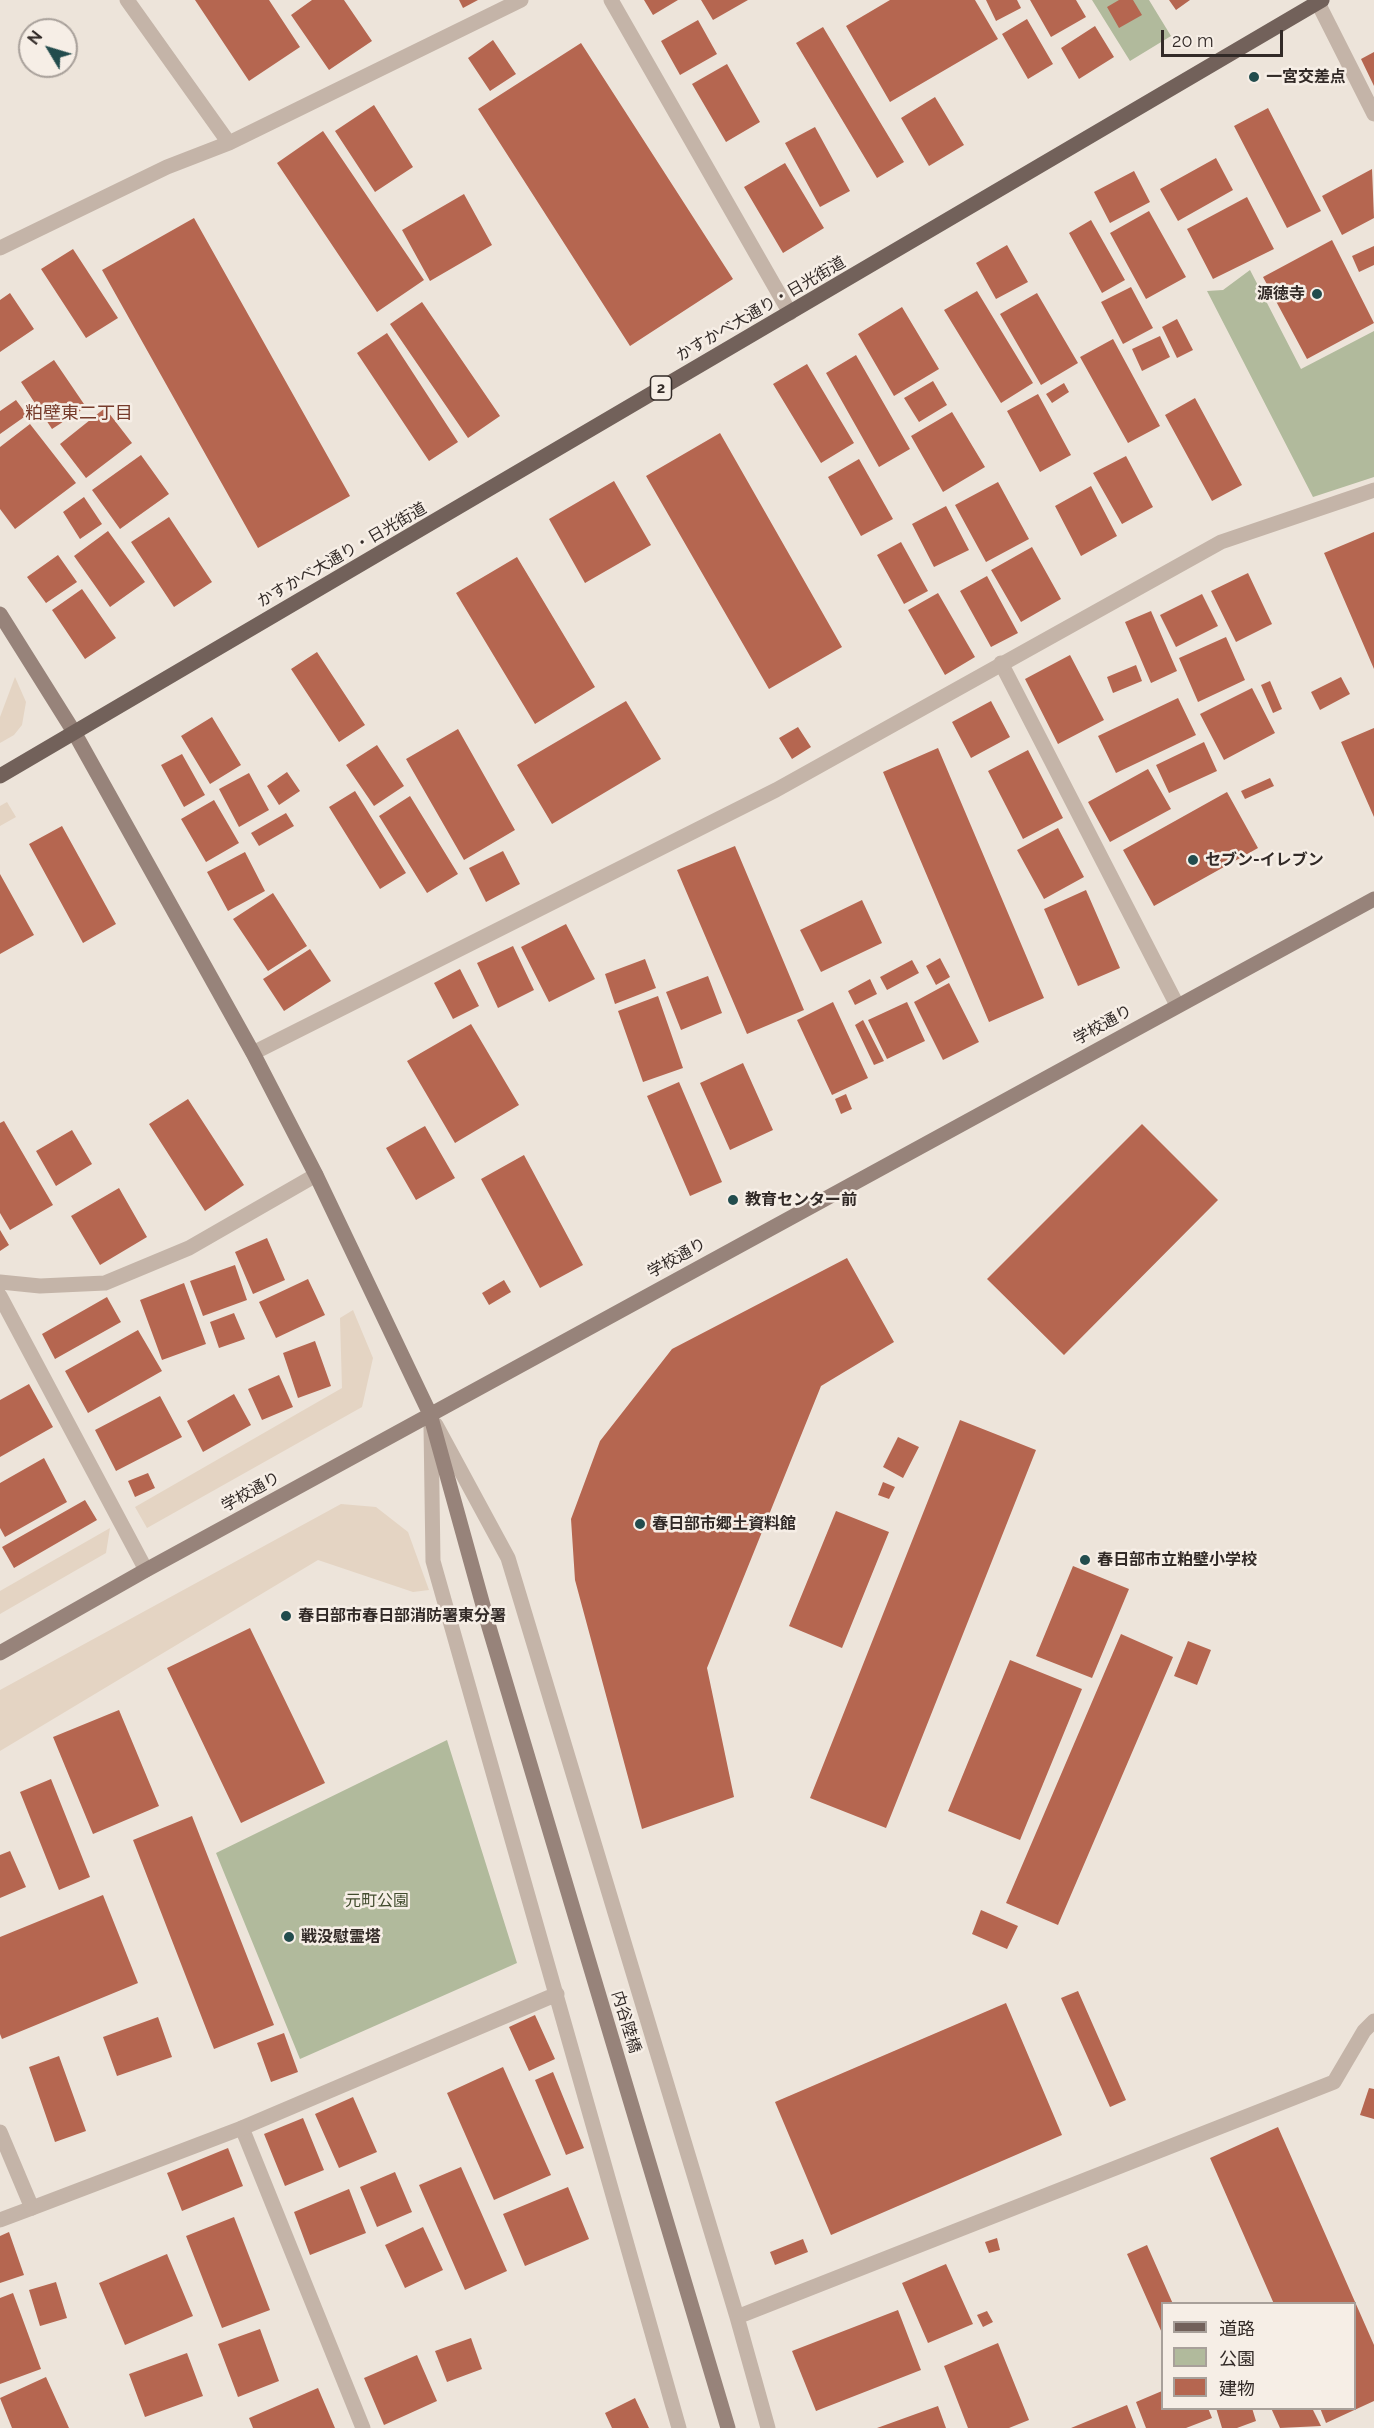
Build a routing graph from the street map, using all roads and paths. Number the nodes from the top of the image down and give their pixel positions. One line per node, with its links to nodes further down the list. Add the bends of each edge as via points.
1 (127, 0): 6 (street)
2 (521, 0): 6 (street)
3 (611, 0): 8 (street)
4 (1320, 1): 5 (street); 8 (main road, かすかべ大通り・日光街道 / 2)
5 (1374, 114)
6 (229, 142): 7 (street, via 167,167)
7 (0, 248)
8 (790, 313): 12 (main road, かすかべ大通り・日光街道 / 2)
9 (1374, 490): 11 (street, via 1221,542)
10 (0, 615): 12 (street, 内谷陸橋)
11 (1001, 663): 15 (street); 16 (street, via 776,790)
12 (74, 732): 13 (main road, かすかべ大通り・日光街道 / 2); 16 (street, 内谷陸橋)
13 (0, 776)
14 (1374, 899): 15 (street, 学校通り)
15 (1177, 1005): 20 (street, 学校通り)
16 (253, 1053): 17 (street, 内谷陸橋)
17 (316, 1175): 18 (street, via 189,1248 105,1283 40,1286); 20 (street, 内谷陸橋)
18 (0, 1282)
19 (0, 1296): 21 (street)
20 (430, 1414): 21 (street, 学校通り); 23 (street, via 433,1561); 29 (street, via 508,1558); 32 (street, 内谷陸橋, via 489,1627)
21 (146, 1570): 22 (street, 学校通り)
22 (0, 1653)
23 (557, 1994): 25 (street); 31 (street)
24 (1374, 2021): 29 (street, via 1334,2082)
25 (242, 2128): 27 (street); 30 (street)
26 (0, 2132): 27 (street)
27 (32, 2208): 28 (street)
28 (0, 2220)
29 (737, 2317): 33 (street)
30 (363, 2428)
31 (679, 2428)
32 (728, 2428)
33 (768, 2428)

